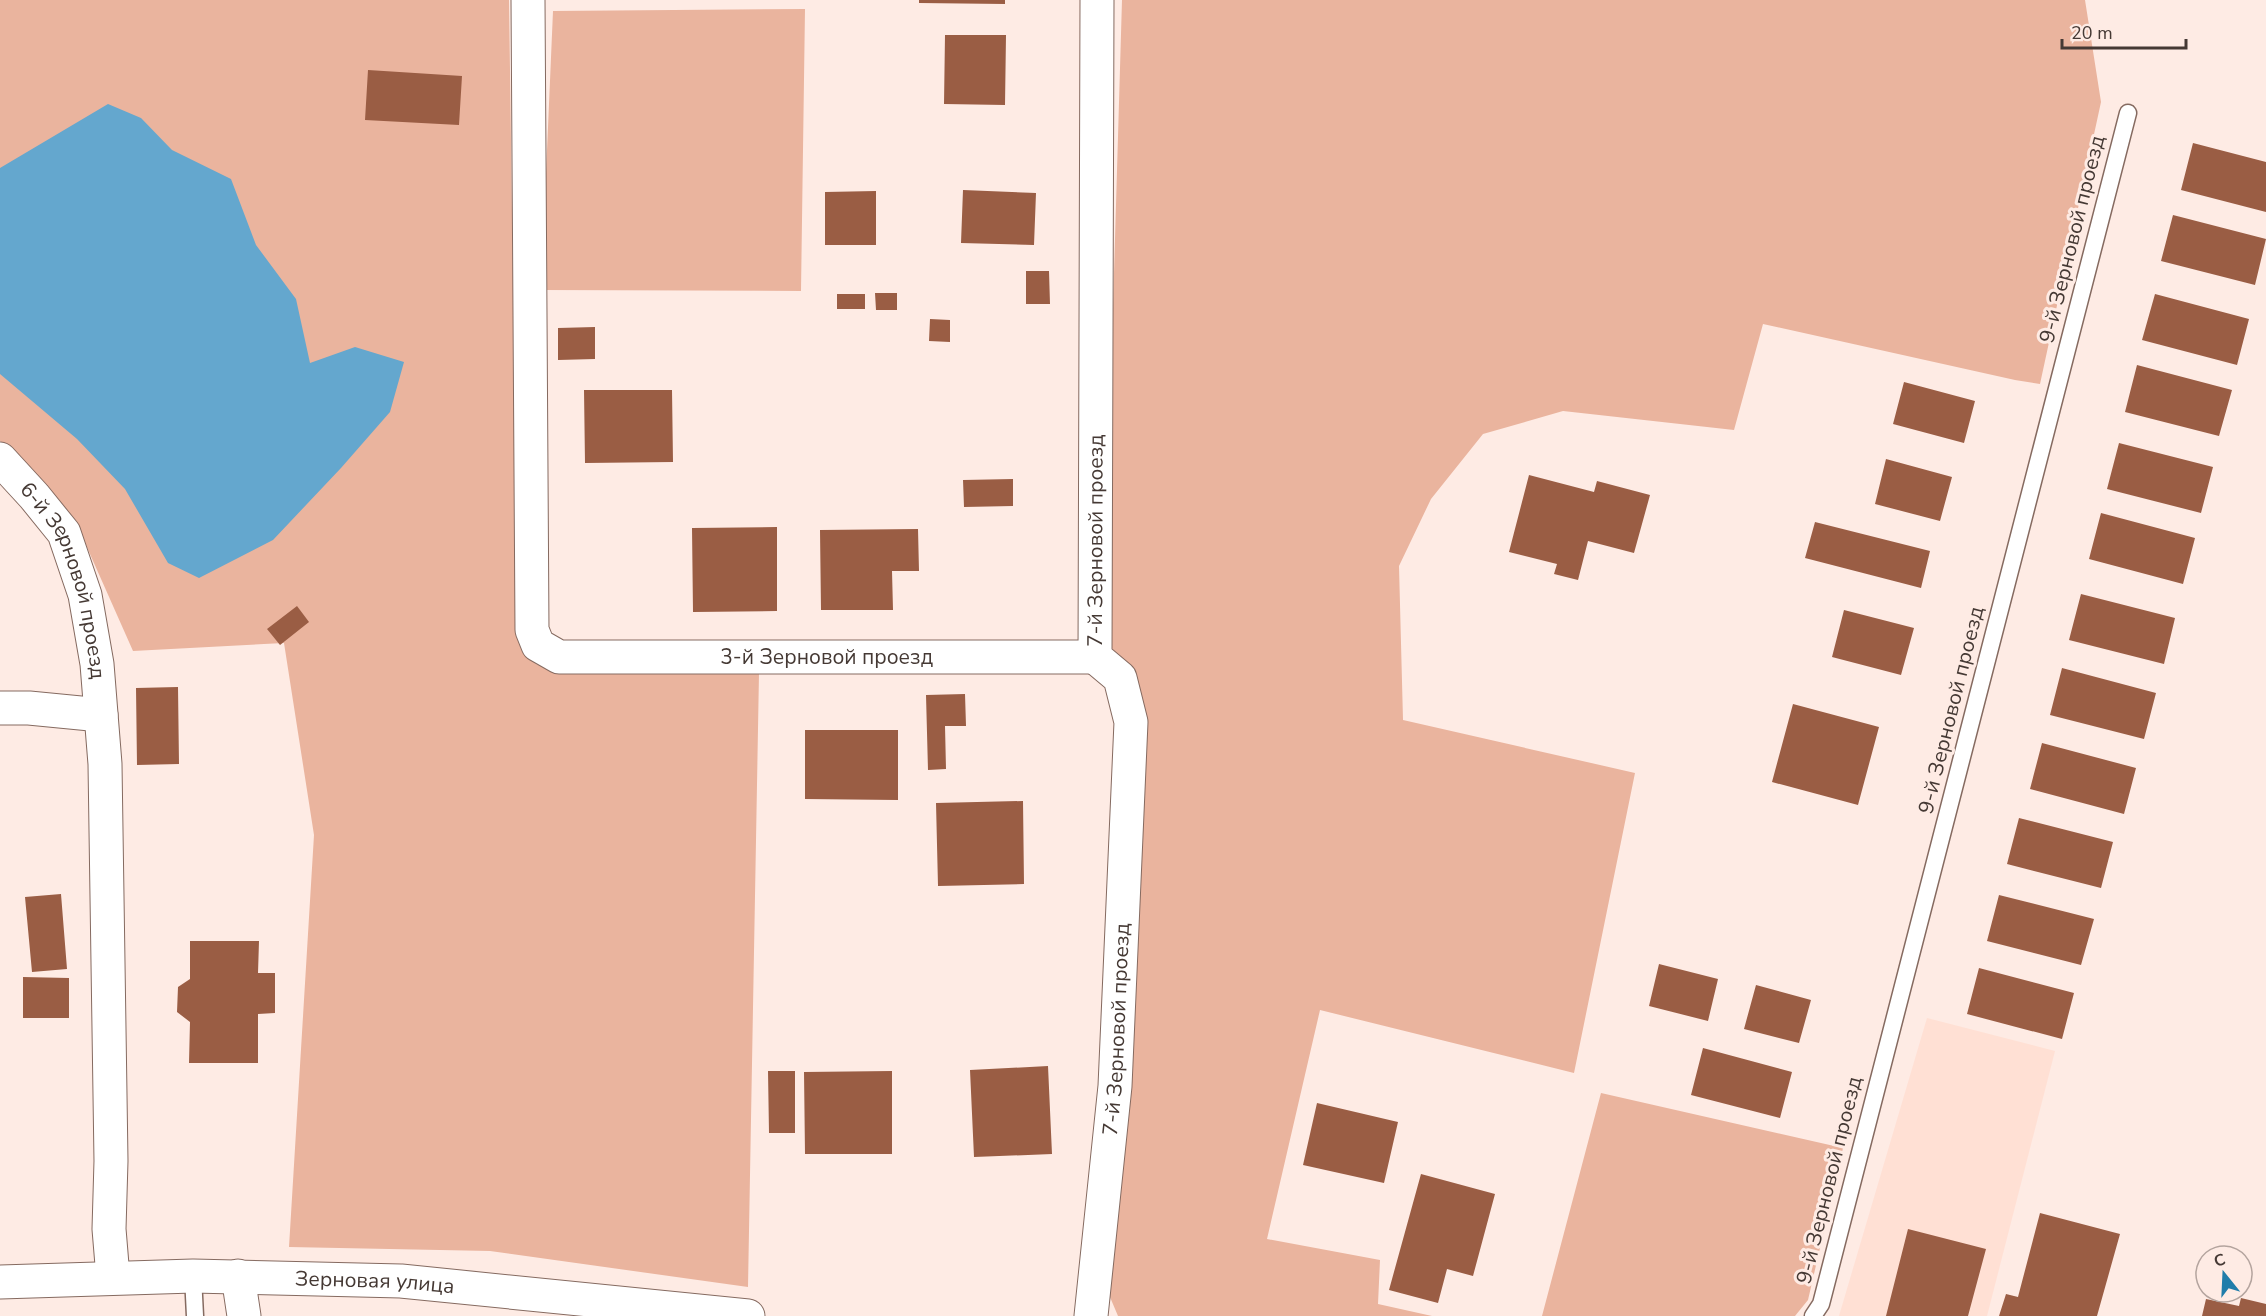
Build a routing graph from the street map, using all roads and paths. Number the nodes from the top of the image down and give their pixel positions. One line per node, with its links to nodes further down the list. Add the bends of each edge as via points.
1 (528, 0): 5 (street, 3-й Зерновой проезд, via 532,630 538,645 559,657)
2 (1097, 0): 5 (street, 7-й Зерновой проезд)
3 (2128, 113): 16 (lane, 9-й Зерновой проезд, via 1821,1304)
4 (0, 459): 7 (street, 6-й Зерновой проезд, via 64,533 86,596)
5 (1095, 657): 15 (street, 7-й Зерновой проезд, via 1120,678 1131,722 1115,1086)
6 (0, 708): 7 (street)
7 (101, 715): 10 (street, 6-й Зерновой проезд)
8 (193, 1276): 9 (street, Зерновая улица); 10 (street, Зерновая улица); 12 (lane)
9 (238, 1276): 13 (street); 14 (street, Зерновая улица, via 401,1281)
10 (113, 1277): 11 (street, Зерновая улица)
11 (0, 1282)
12 (195, 1316)
13 (244, 1316)
14 (748, 1316)
15 (1091, 1316)
16 (1813, 1316)

